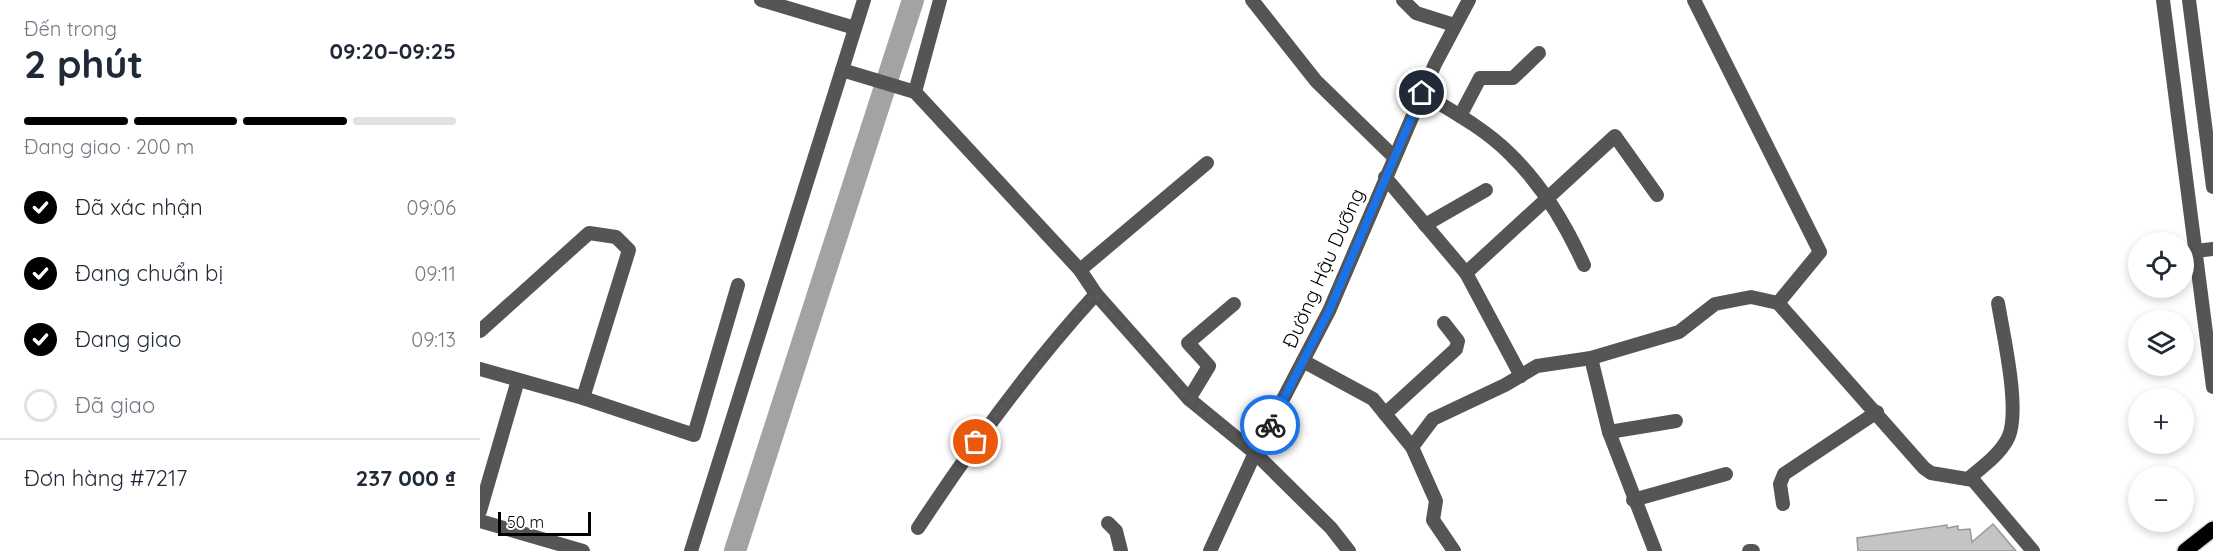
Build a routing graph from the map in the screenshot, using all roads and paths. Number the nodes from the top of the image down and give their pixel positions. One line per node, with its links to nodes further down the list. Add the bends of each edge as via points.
1 (761, 0): 11 (street)
2 (864, 0): 11 (street)
3 (940, 0): 14 (street)
4 (1252, 0): 18 (street, via 1316,81)
5 (1403, 0): 10 (street, via 1416,13)
6 (1469, 0): 10 (street, Đường Hậu Dưỡng)
7 (1694, 0): 33 (street, via 1820,252)
8 (2163, 0): 27 (street)
9 (2189, 0): 17 (street)
10 (1454, 25): 15 (street, Đường Hậu Dưỡng)
11 (855, 28): 13 (street)
12 (1539, 53): 16 (street, via 1513,78 1480,78)
13 (842, 70): 14 (street); 62 (street)
14 (915, 92): 29 (street)
15 (1422, 93): 16 (street); 18 (street, Đường Hậu Dưỡng)
16 (1461, 116): 24 (street, via 1509,153)
17 (2209, 128): 21 (street)
18 (1394, 157): 20 (street, Đường Hậu Dưỡng)
19 (1207, 163): 29 (street)
20 (1386, 177): 25 (street); 39 (street, Đường Hậu Dưỡng, via 1329,311)
21 (2213, 187)
22 (1486, 190): 25 (street)
23 (1657, 195): 24 (street, via 1615,136)
24 (1548, 199): 28 (street); 30 (street)
25 (1425, 225): 30 (street)
26 (2213, 249): 27 (street)
27 (2195, 250): 43 (street)
28 (1584, 266)
29 (1080, 270): 32 (street)
30 (1466, 273): 41 (street)
31 (738, 285): 44 (street, via 694,435)
32 (1095, 294): 45 (street); 59 (street, via 1023,378)
33 (1778, 303): 38 (street, via 1752,297 1715,304 1679,332); 46 (street)
34 (1998, 303): 53 (street, via 2014,417 2009,437 1999,451)
35 (1234, 304): 45 (street, via 1188,344 1209,366)
36 (1444, 323): 47 (street, via 1458,341 1456,349)
37 (480, 331): 44 (street, via 589,233 615,237 629,250)
38 (1591, 358): 41 (street, via 1537,366); 49 (street)
39 (1303, 361): 47 (street, via 1373,399); 51 (street, Đường Hậu Dưỡng)
40 (480, 369): 42 (street)
41 (1521, 376): 50 (street, via 1433,419)
42 (518, 380): 44 (street); 56 (street)
43 (2213, 387)
44 (583, 398)
45 (1188, 399): 51 (street)
46 (1877, 412): 53 (street, via 1924,468); 55 (street, via 1784,474 1780,484)
47 (1385, 414): 50 (street)
48 (1676, 421): 49 (street)
49 (1609, 432): 54 (street)
50 (1412, 447): 66 (street, via 1436,501 1433,520)
51 (1255, 453): 64 (street, Đường Hậu Dưỡng); 65 (street)
52 (1726, 474): 54 (street)
53 (1968, 479): 68 (street, via 1983,490)
54 (1633, 500): 67 (street)
55 (1783, 504)
56 (480, 511)
57 (480, 521): 61 (street)
58 (1108, 523): 63 (street, via 1116,531)
59 (918, 528)
60 (2213, 529): 69 (main road)
61 (583, 551)
62 (692, 551)
63 (1121, 551)
64 (1210, 551)
65 (1349, 551)
66 (1454, 551)
67 (1655, 551)
68 (2033, 551)
69 (2185, 551)

